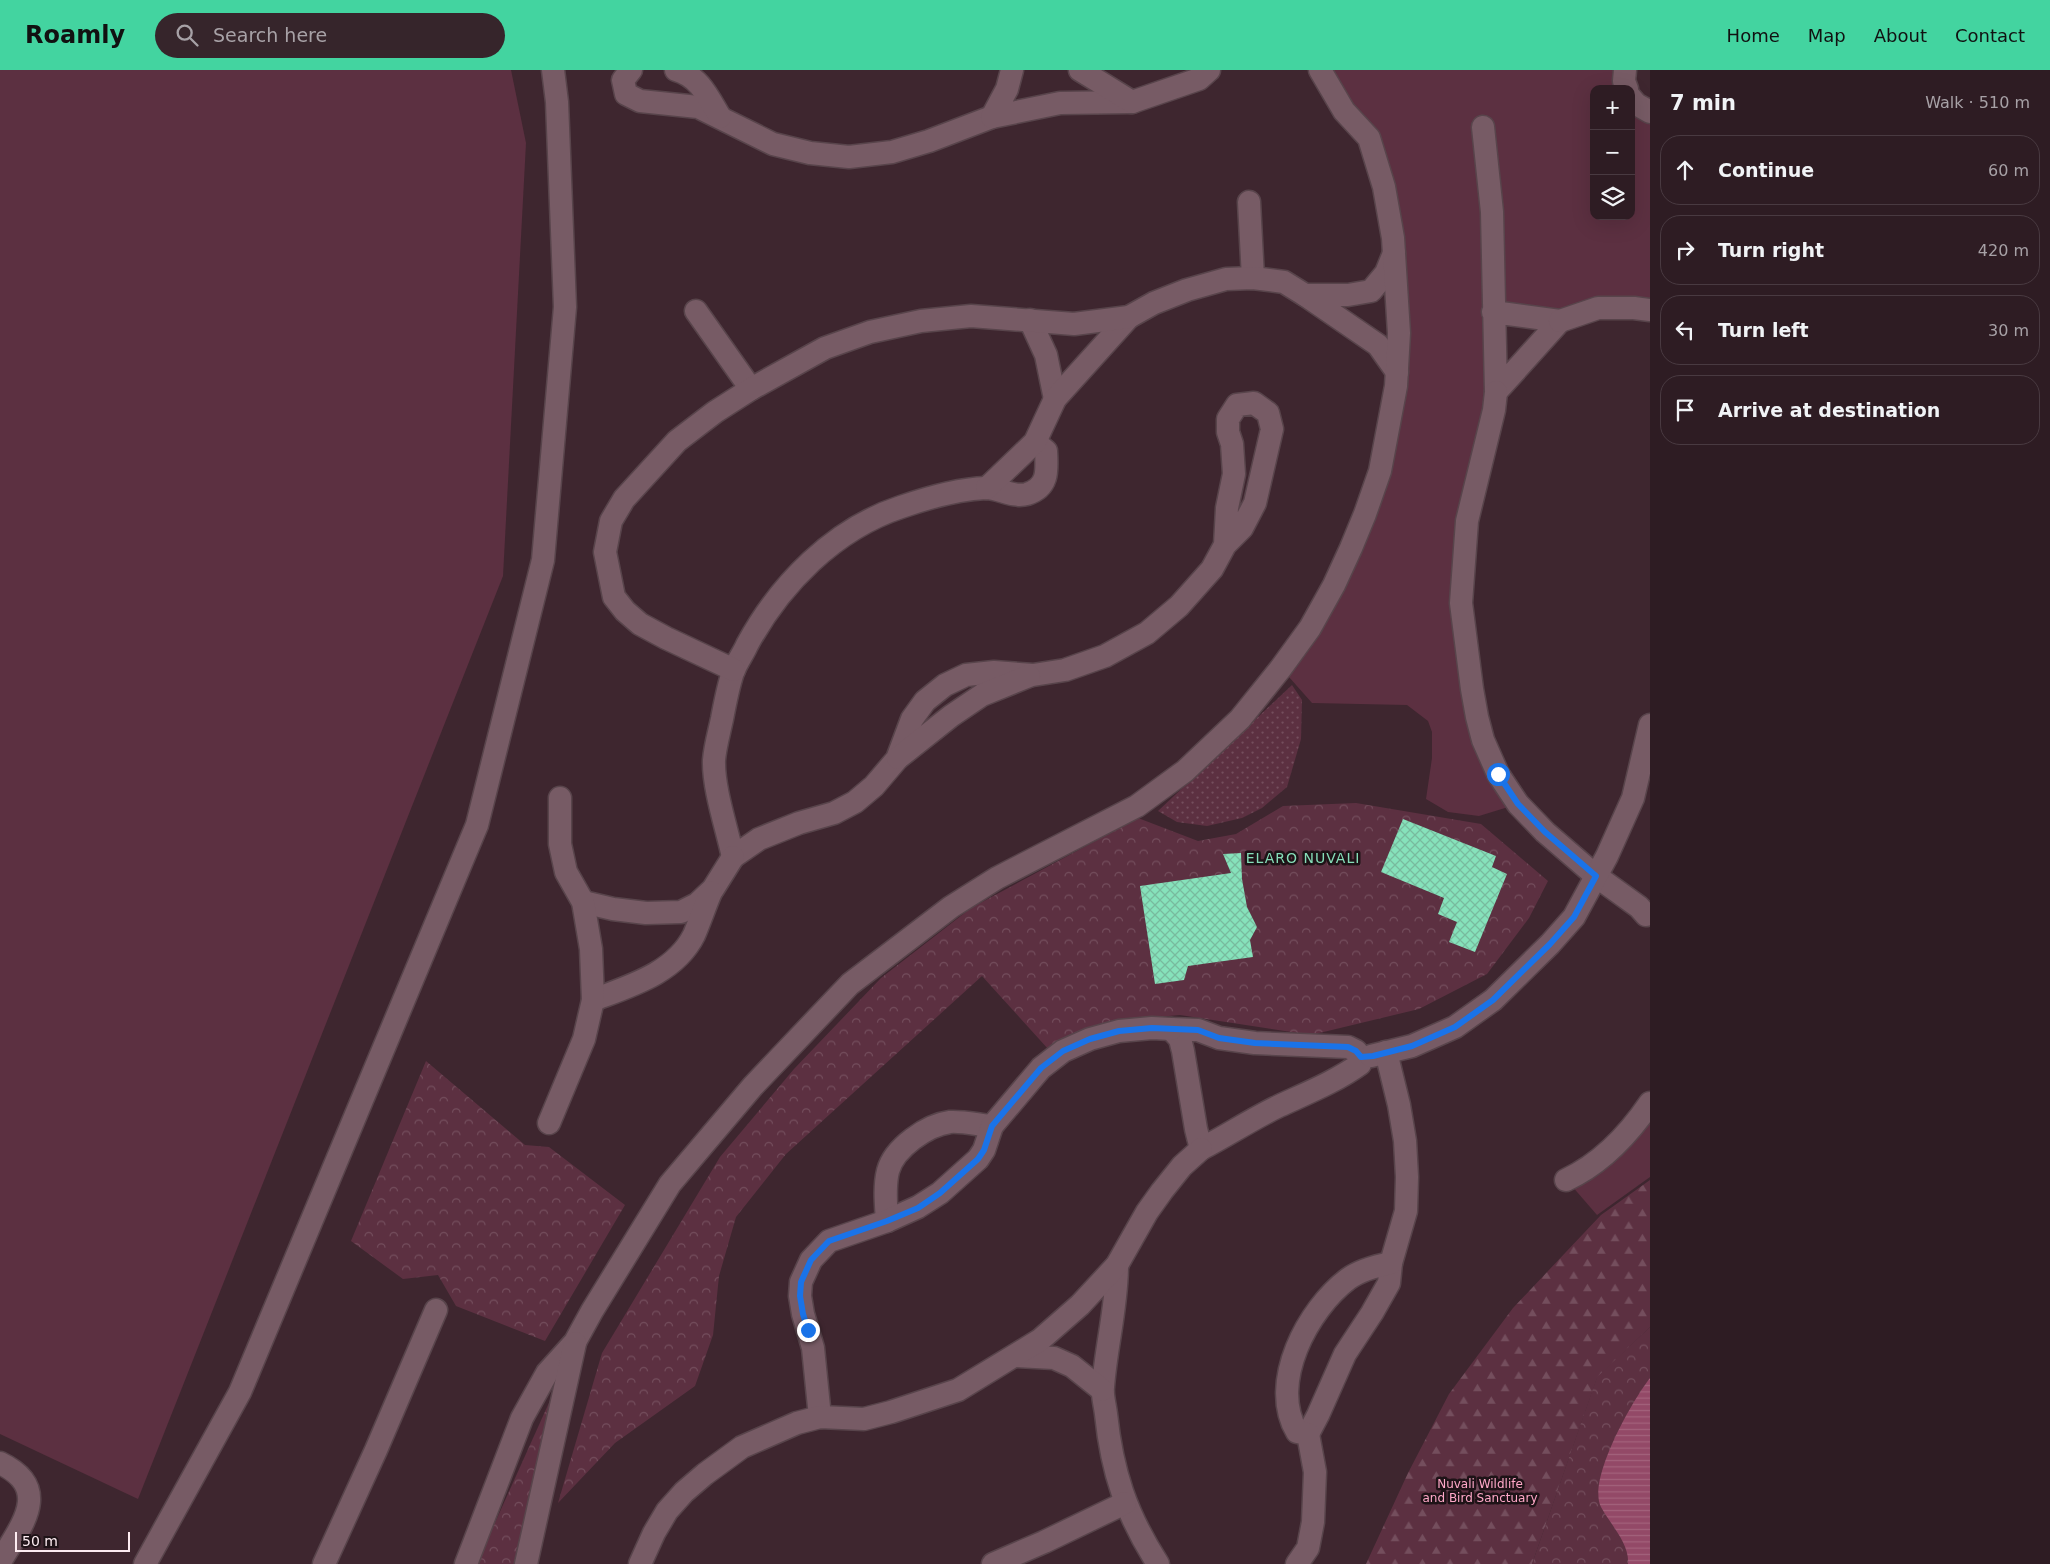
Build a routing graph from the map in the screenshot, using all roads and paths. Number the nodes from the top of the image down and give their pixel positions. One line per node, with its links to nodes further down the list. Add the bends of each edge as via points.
1 (552, 70): 62 (street, via 557,102 564,307 543,560 477,825 240,1392)
2 (631, 70): 13 (street, via 623,80 626,94 640,101 698,107)
3 (676, 70): 13 (street, via 700,83)
4 (1012, 70): 14 (street, via 1007,89)
5 (1080, 70): 10 (street)
6 (1209, 70): 10 (street, via 1199,79)
7 (1320, 70): 17 (street, via 1344,111 1369,138 1384,188)
8 (1625, 70): 9 (street)
9 (1626, 85)
10 (1132, 102): 14 (street, via 1060,103)
11 (1635, 103): 12 (street)
12 (1650, 112)
13 (720, 117): 14 (street, via 773,144 810,153 849,157 892,152)
14 (992, 117)
15 (1483, 127): 22 (street, via 1492,212)
16 (1249, 202): 18 (street)
17 (1394, 252): 19 (street, via 1386,273 1371,291 1348,295); 26 (street, via 1400,333)
18 (1253, 278): 19 (street, via 1284,282); 23 (street, via 1226,279 1187,290)
19 (1305, 295): 26 (street, via 1378,345)
20 (1650, 310): 25 (street, via 1598,308)
21 (696, 311): 27 (street)
22 (1493, 312): 25 (street); 28 (street)
23 (1128, 316): 24 (street, via 1074,324); 29 (street)
24 (1030, 320): 27 (street, via 971,316 921,321 870,332 825,348); 29 (street, via 1046,355)
25 (1560, 321): 28 (street)
26 (1397, 372): 54 (street, via 1380,471 1334,585 1310,628 1240,720 1185,771 1137,806 951,907 850,984 752,1086 670,1184)
27 (750, 389): 33 (street, via 677,441 624,499 611,521 604,552 614,596 625,611 640,624)
28 (1496, 392): 37 (street, via 1467,521 1461,603 1477,717 1498,774 1518,804)
29 (1055, 399): 30 (street)
30 (1035, 442): 31 (street); 31 (street, via 1046,451 1047,474 1039,487 1026,494)
31 (987, 488): 33 (street, via 952,493 900,507 855,528 810,562 776,598)
32 (1225, 545): 32 (street, via 1227,508 1234,474 1228,419 1237,405 1254,403 1268,413 1272,429 1269,447 1255,503 1242,528); 36 (street, via 1212,568 1179,606 1147,633 1105,656 1066,670 1033,675 982,695 897,759 855,802 834,813 759,839)
33 (734, 670): 36 (street, via 714,762)
34 (1650, 725): 37 (street, via 1633,798)
35 (560, 798): 39 (street, via 560,844 566,872)
36 (733, 857): 38 (street)
37 (1596, 876): 40 (street, via 1639,907); 43 (street, via 1574,917 1493,1000 1455,1027 1412,1046)
38 (713, 889): 39 (street, via 697,904 681,912 646,913); 41 (street, via 693,936 664,969)
39 (583, 902): 41 (street, via 591,949)
40 (1649, 920)
41 (593, 1000): 46 (street, via 584,1039)
42 (1172, 1029): 44 (street, via 1198,1030 1219,1038 1255,1043 1348,1047); 47 (street, via 1119,1031 1063,1051 1041,1068); 48 (street, via 1180,1039 1183,1051)
43 (1386, 1052): 44 (street); 51 (street, via 1402,1123 1407,1177 1406,1211)
44 (1361, 1057): 48 (street, via 1360,1064 1343,1076)
45 (1650, 1103): 49 (street, via 1596,1162)
46 (549, 1124)
47 (992, 1126): 50 (street, via 984,1150 940,1193 918,1208); 50 (street, via 950,1122 909,1141 888,1169)
48 (1201, 1149): 52 (street, via 1162,1191)
49 (1566, 1180)
50 (887, 1221): 57 (street, via 829,1241 811,1260 801,1282 800,1296 813,1348)
51 (1390, 1264): 58 (street, via 1389,1283 1345,1354); 58 (street, via 1374,1266 1348,1279 1307,1324 1290,1365 1288,1404 1297,1432)
52 (1117, 1265): 55 (street, via 1054,1329); 56 (street, via 1115,1306)
53 (436, 1310): 63 (street)
54 (575, 1342): 64 (street, via 547,1373 522,1418); 65 (street)
55 (1016, 1356): 56 (street, via 1054,1358 1072,1366); 57 (street, via 958,1390 891,1412 864,1419)
56 (1102, 1390): 60 (street, via 1115,1472)
57 (820, 1417): 66 (street, via 797,1422 742,1447 710,1470 667,1511)
58 (1308, 1434): 69 (street, via 1315,1472 1314,1513 1308,1548)
59 (0, 1463): 61 (street, via 21,1477 30,1496 29,1512)
60 (1124, 1503): 67 (street); 68 (street)
61 (0, 1562)
62 (145, 1564)
63 (324, 1564)
64 (466, 1564)
65 (526, 1564)
66 (640, 1564)
67 (993, 1564)
68 (1158, 1564)
69 (1297, 1564)

